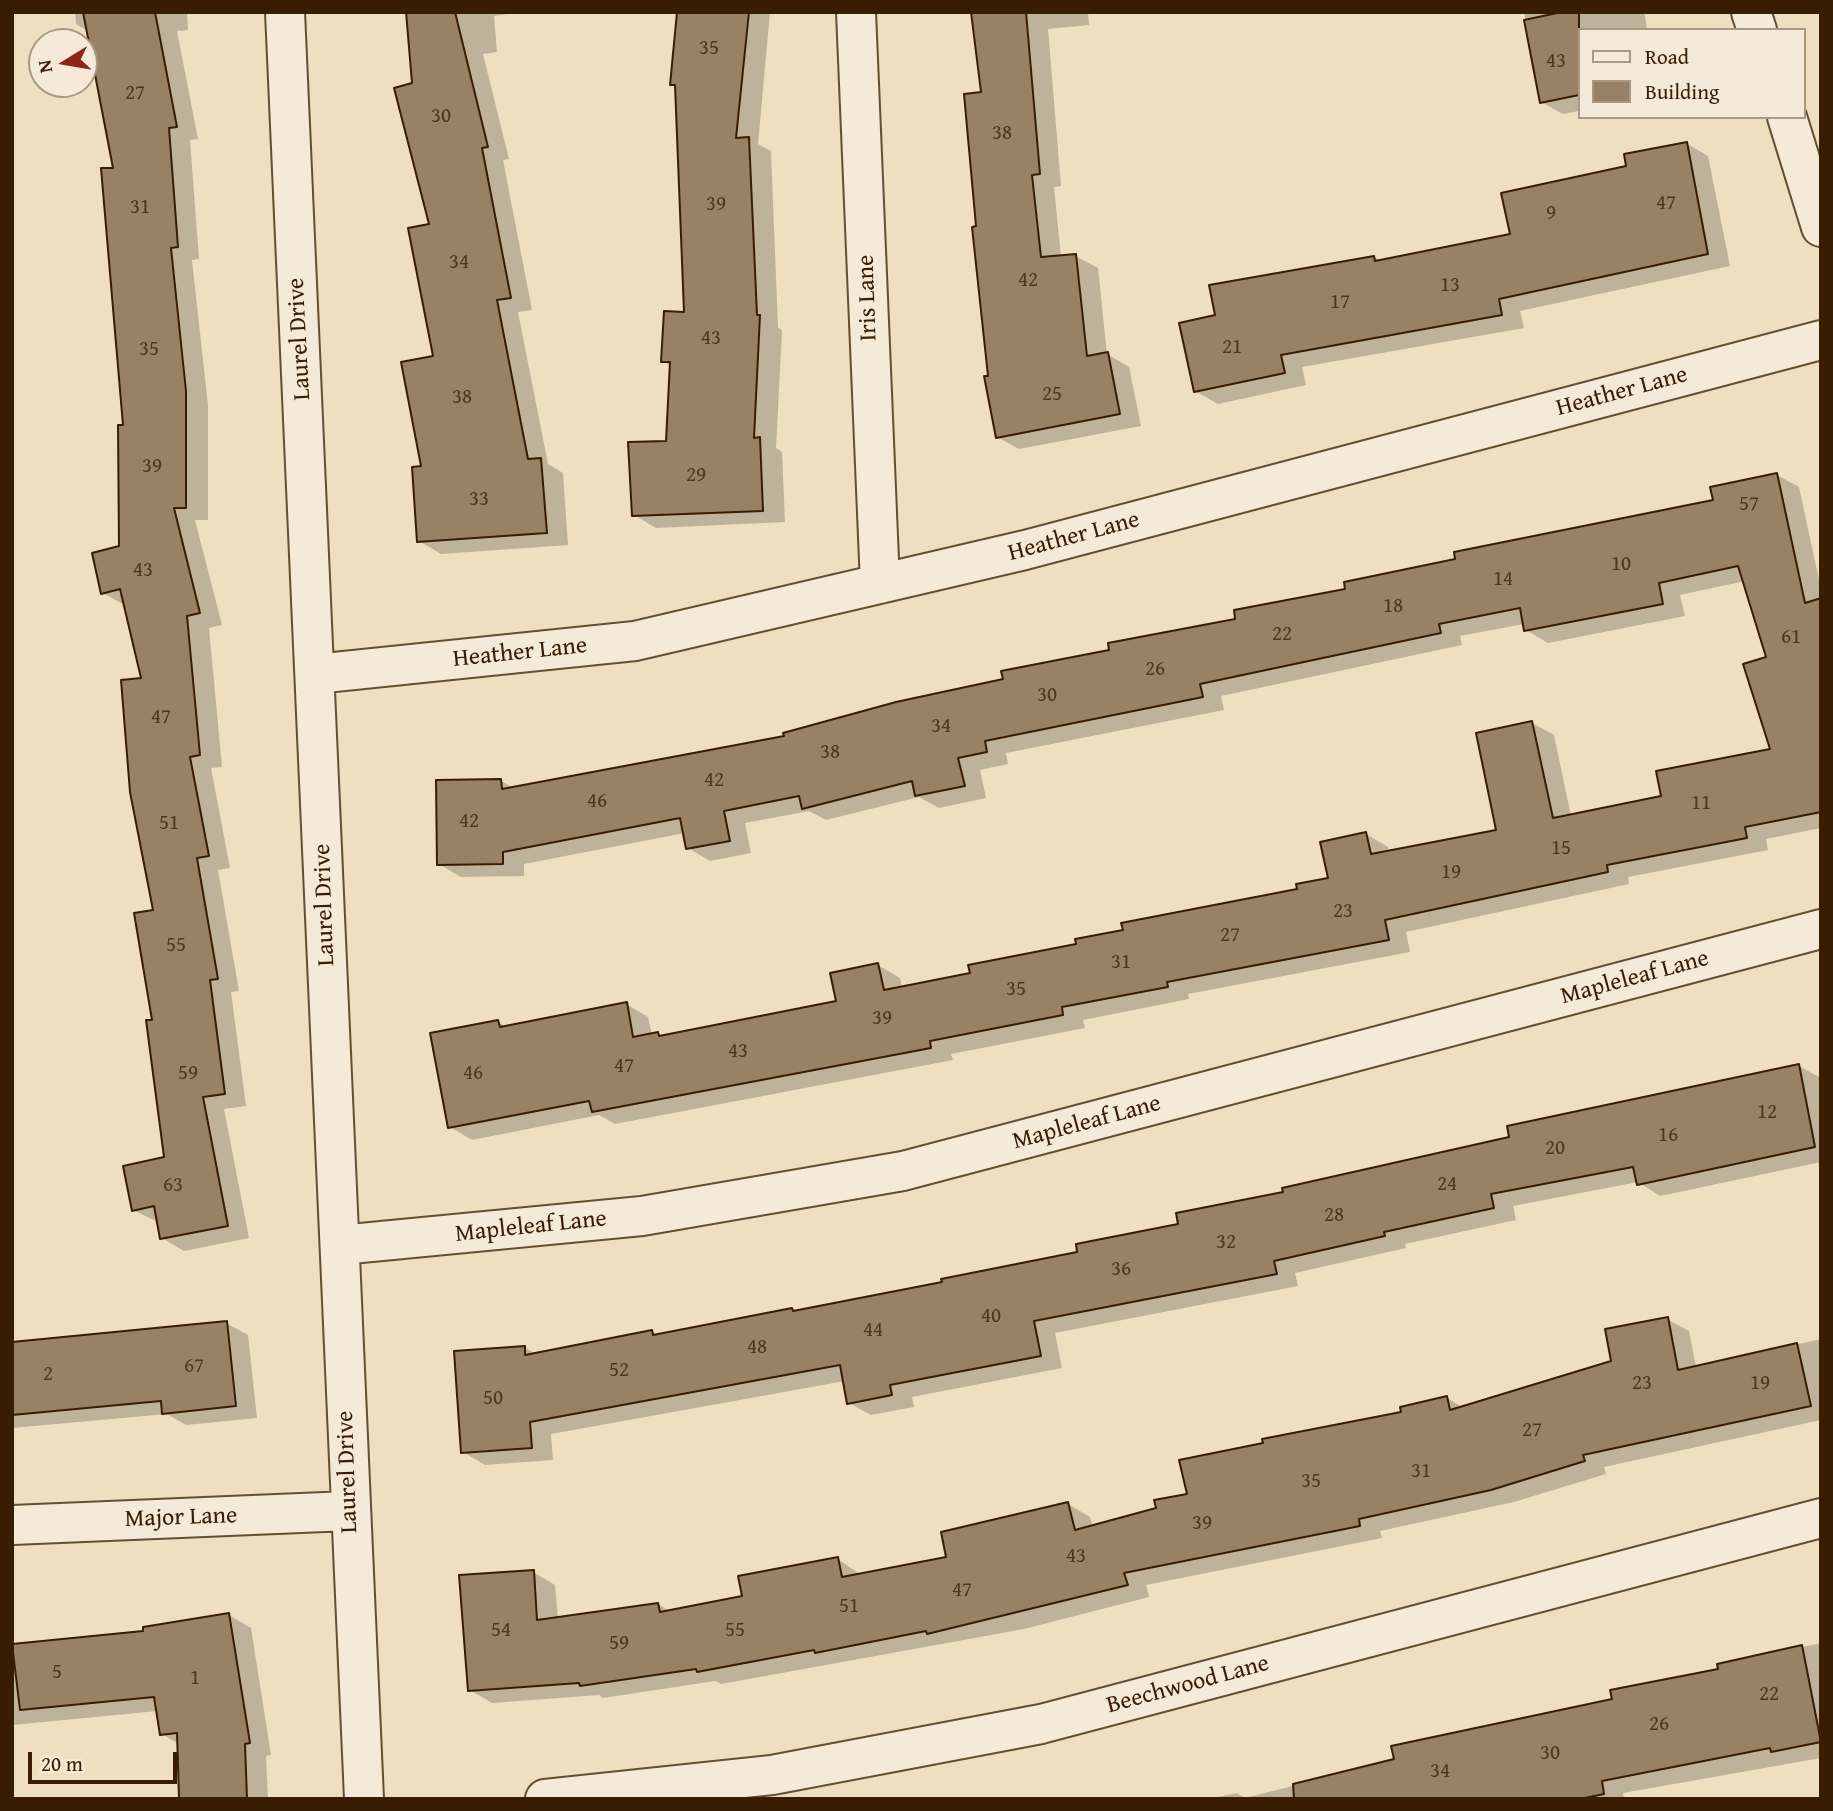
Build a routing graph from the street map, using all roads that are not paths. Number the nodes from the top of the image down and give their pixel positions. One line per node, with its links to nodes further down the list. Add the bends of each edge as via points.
1 (285, 12): 7 (street, Laurel Drive)
2 (856, 12): 6 (street, Iris Lane)
3 (1788, 119): 4 (street)
4 (1821, 226)
5 (1821, 340): 6 (street, Heather Lane)
6 (880, 584): 7 (street, Heather Lane, via 635,641)
7 (315, 674): 9 (street, Laurel Drive)
8 (1821, 929): 9 (street, Mapleleaf Lane, via 903,1171 642,1216)
9 (340, 1245): 10 (street, Laurel Drive)
10 (349, 1511): 12 (street, Major Lane); 13 (street, Laurel Drive)
11 (1821, 1518): 14 (street, Beechwood Lane, via 1041,1724 772,1775)
12 (12, 1525)
13 (364, 1799)
14 (545, 1799)

